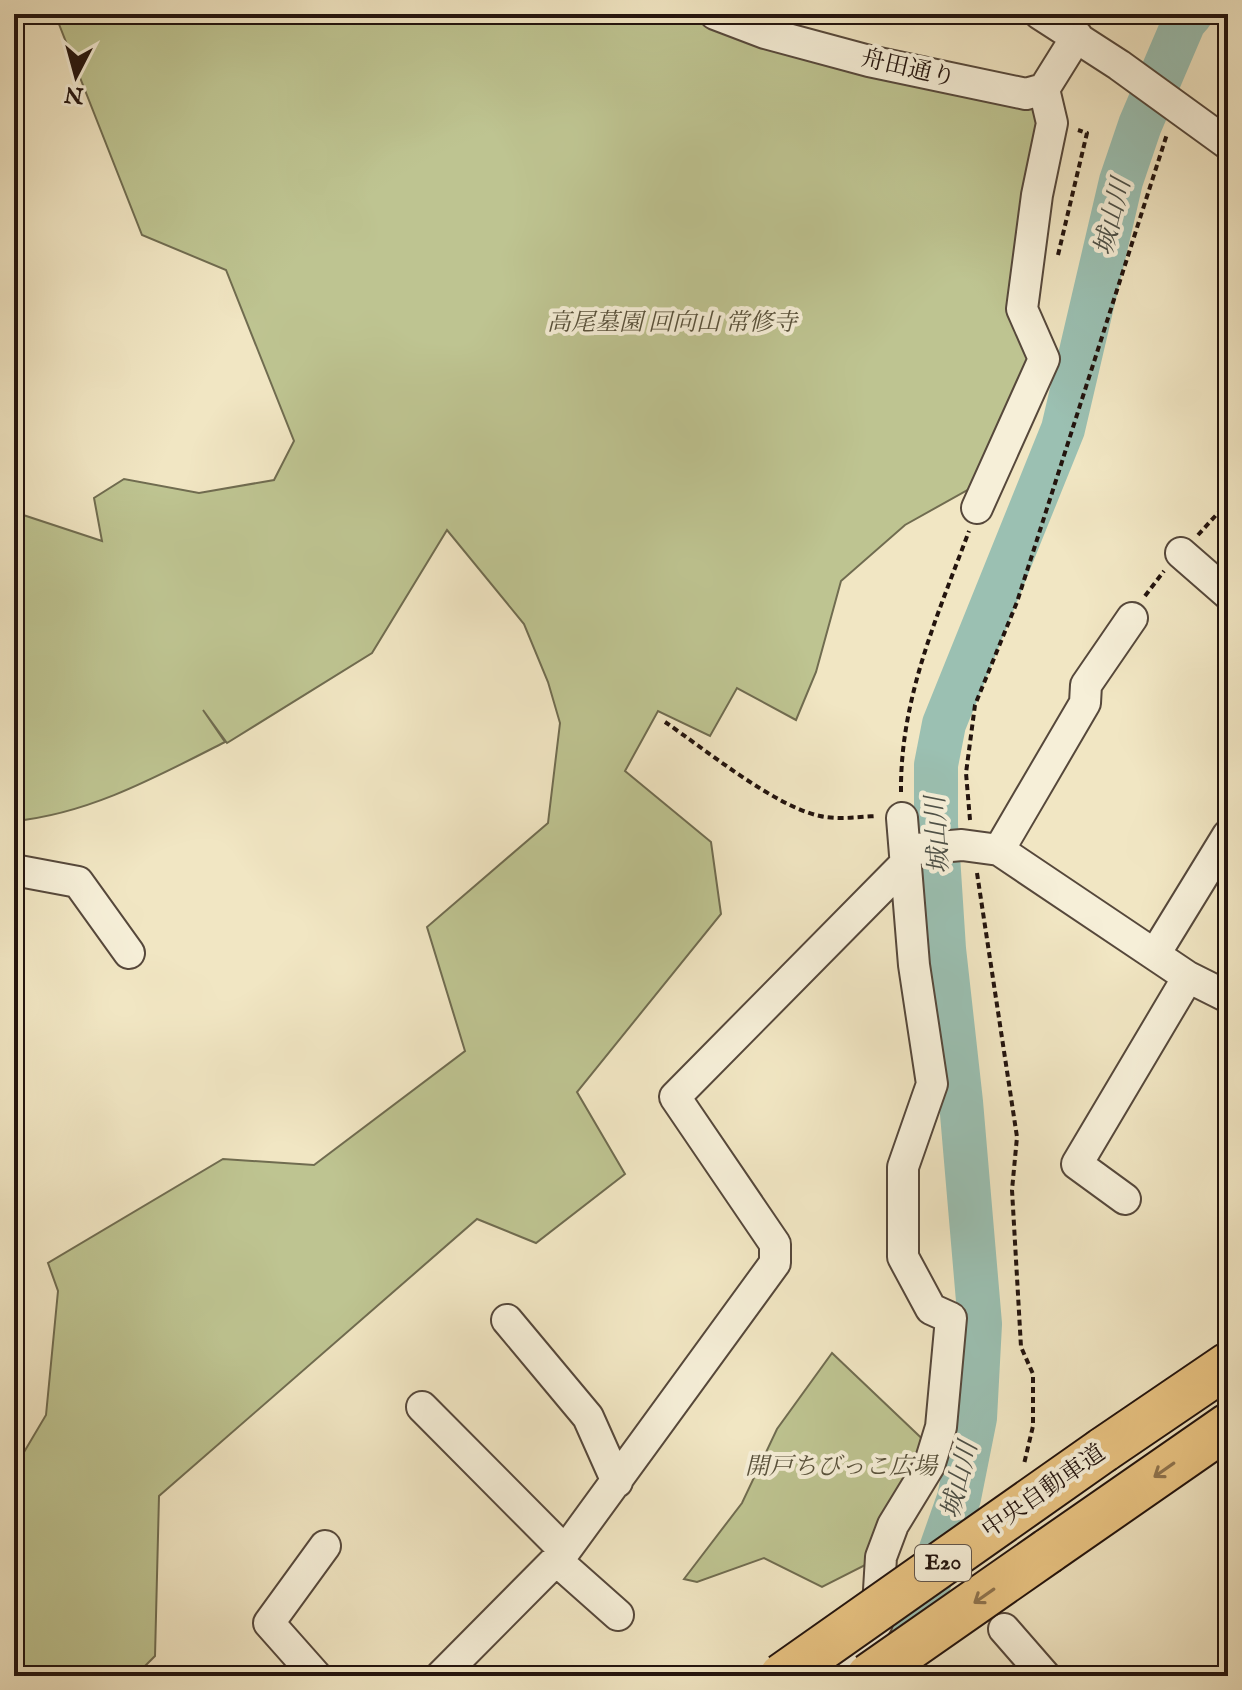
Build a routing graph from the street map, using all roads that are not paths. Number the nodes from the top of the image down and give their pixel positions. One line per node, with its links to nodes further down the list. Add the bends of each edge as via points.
1 (715, 14): 4 (street, 舟田通り, via 765,33 927,74 1026,94)
2 (1040, 14): 3 (street)
3 (1077, 36): 4 (street); 5 (street, via 1119,65 1176,117)
4 (1044, 89): 6 (street, via 1052,123 1022,309 1044,359)
5 (1228, 144)
6 (977, 508)
7 (1181, 553): 8 (street)
8 (1228, 594)
9 (1132, 618): 12 (street, via 1086,685 1085,703)
10 (902, 818): 13 (street)
11 (1228, 835): 16 (street)
12 (978, 847): 13 (street); 16 (street)
13 (908, 855): 24 (street, via 675,1097 775,1244 775,1263); 32 (street, via 914,965 932,1084 903,1167 903,1257 931,1309 951,1318 941,1427 881,1557 877,1623 860,1649)
14 (14, 870): 15 (street, via 78,882)
15 (129, 953)
16 (1155, 954): 17 (street)
17 (1188, 977): 18 (street); 19 (street, via 1077,1164)
18 (1228, 997)
19 (1125, 1199)
20 (507, 1320): 24 (street, via 588,1417)
21 (1228, 1365): 31 (highway, 中央自動車道 / E20, bridge)
22 (422, 1407): 26 (street)
23 (1228, 1426): 33 (highway, E20, one-way to 33, bridge)
24 (617, 1482): 26 (street)
25 (325, 1546): 29 (street, via 269,1623)
26 (560, 1556): 27 (street); 30 (street)
27 (618, 1615)
28 (1004, 1629): 34 (street)
29 (316, 1676)
30 (441, 1676)
31 (782, 1676)
32 (826, 1676)
33 (869, 1676)
34 (1045, 1676)

